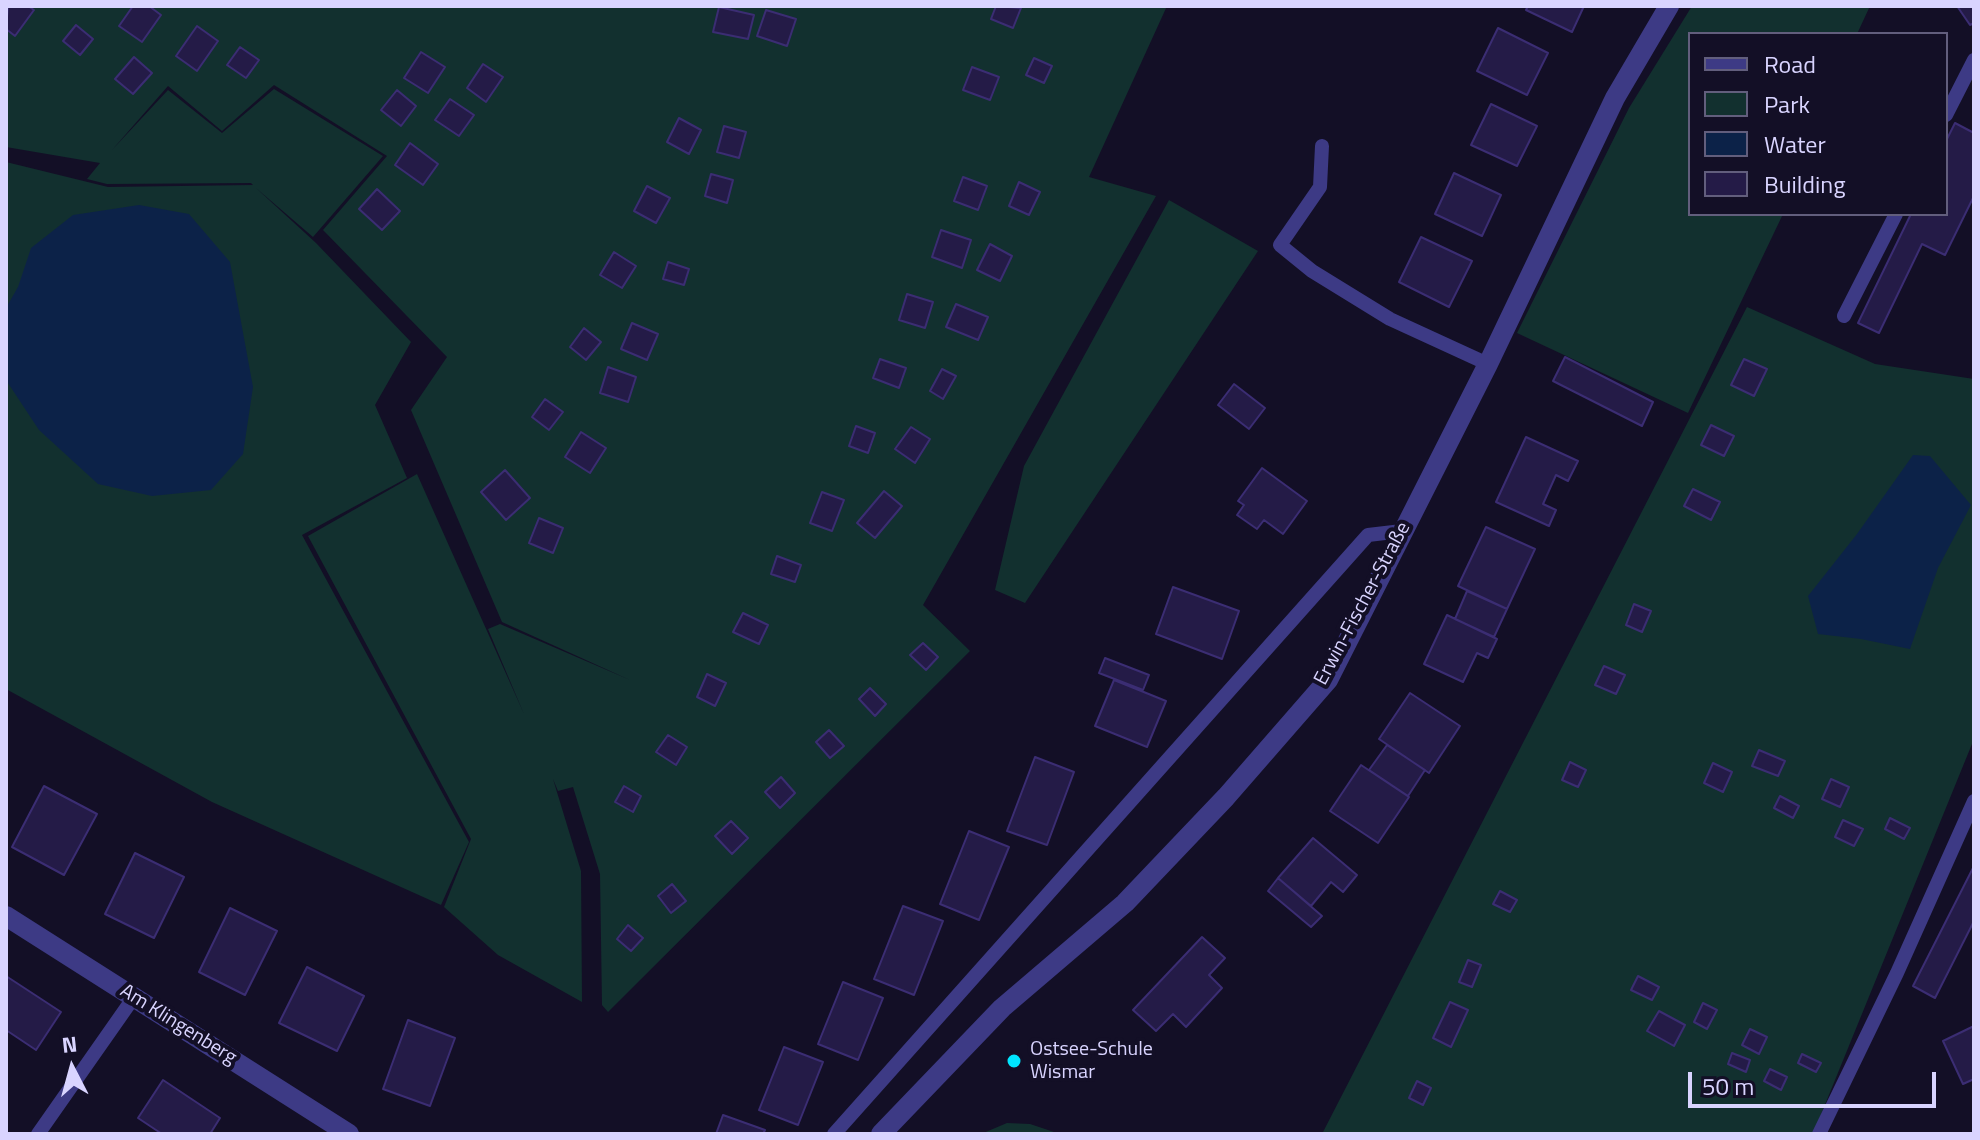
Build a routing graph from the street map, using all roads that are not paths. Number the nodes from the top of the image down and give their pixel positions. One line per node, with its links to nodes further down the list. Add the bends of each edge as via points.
1 (1669, 6): 7 (street, Erwin-Fischer-Straße, via 1615,98)
2 (1974, 60): 3 (lane)
3 (1948, 111)
4 (1322, 146): 7 (lane, via 1320,187 1280,245 1390,319)
5 (1895, 216): 6 (lane)
6 (1844, 316)
7 (1488, 364): 8 (street, Erwin-Fischer-Straße)
8 (1402, 531): 14 (lane, via 1368,535); 15 (street, Erwin-Fischer-Straße, via 1328,680 1125,903 1002,1008)
9 (1974, 801): 16 (lane)
10 (6, 916): 11 (street, Am Klingenberg)
11 (134, 997): 12 (lane); 13 (street, Am Klingenberg)
12 (38, 1134)
13 (349, 1134)
14 (834, 1134)
15 (881, 1134)
16 (1819, 1134)

